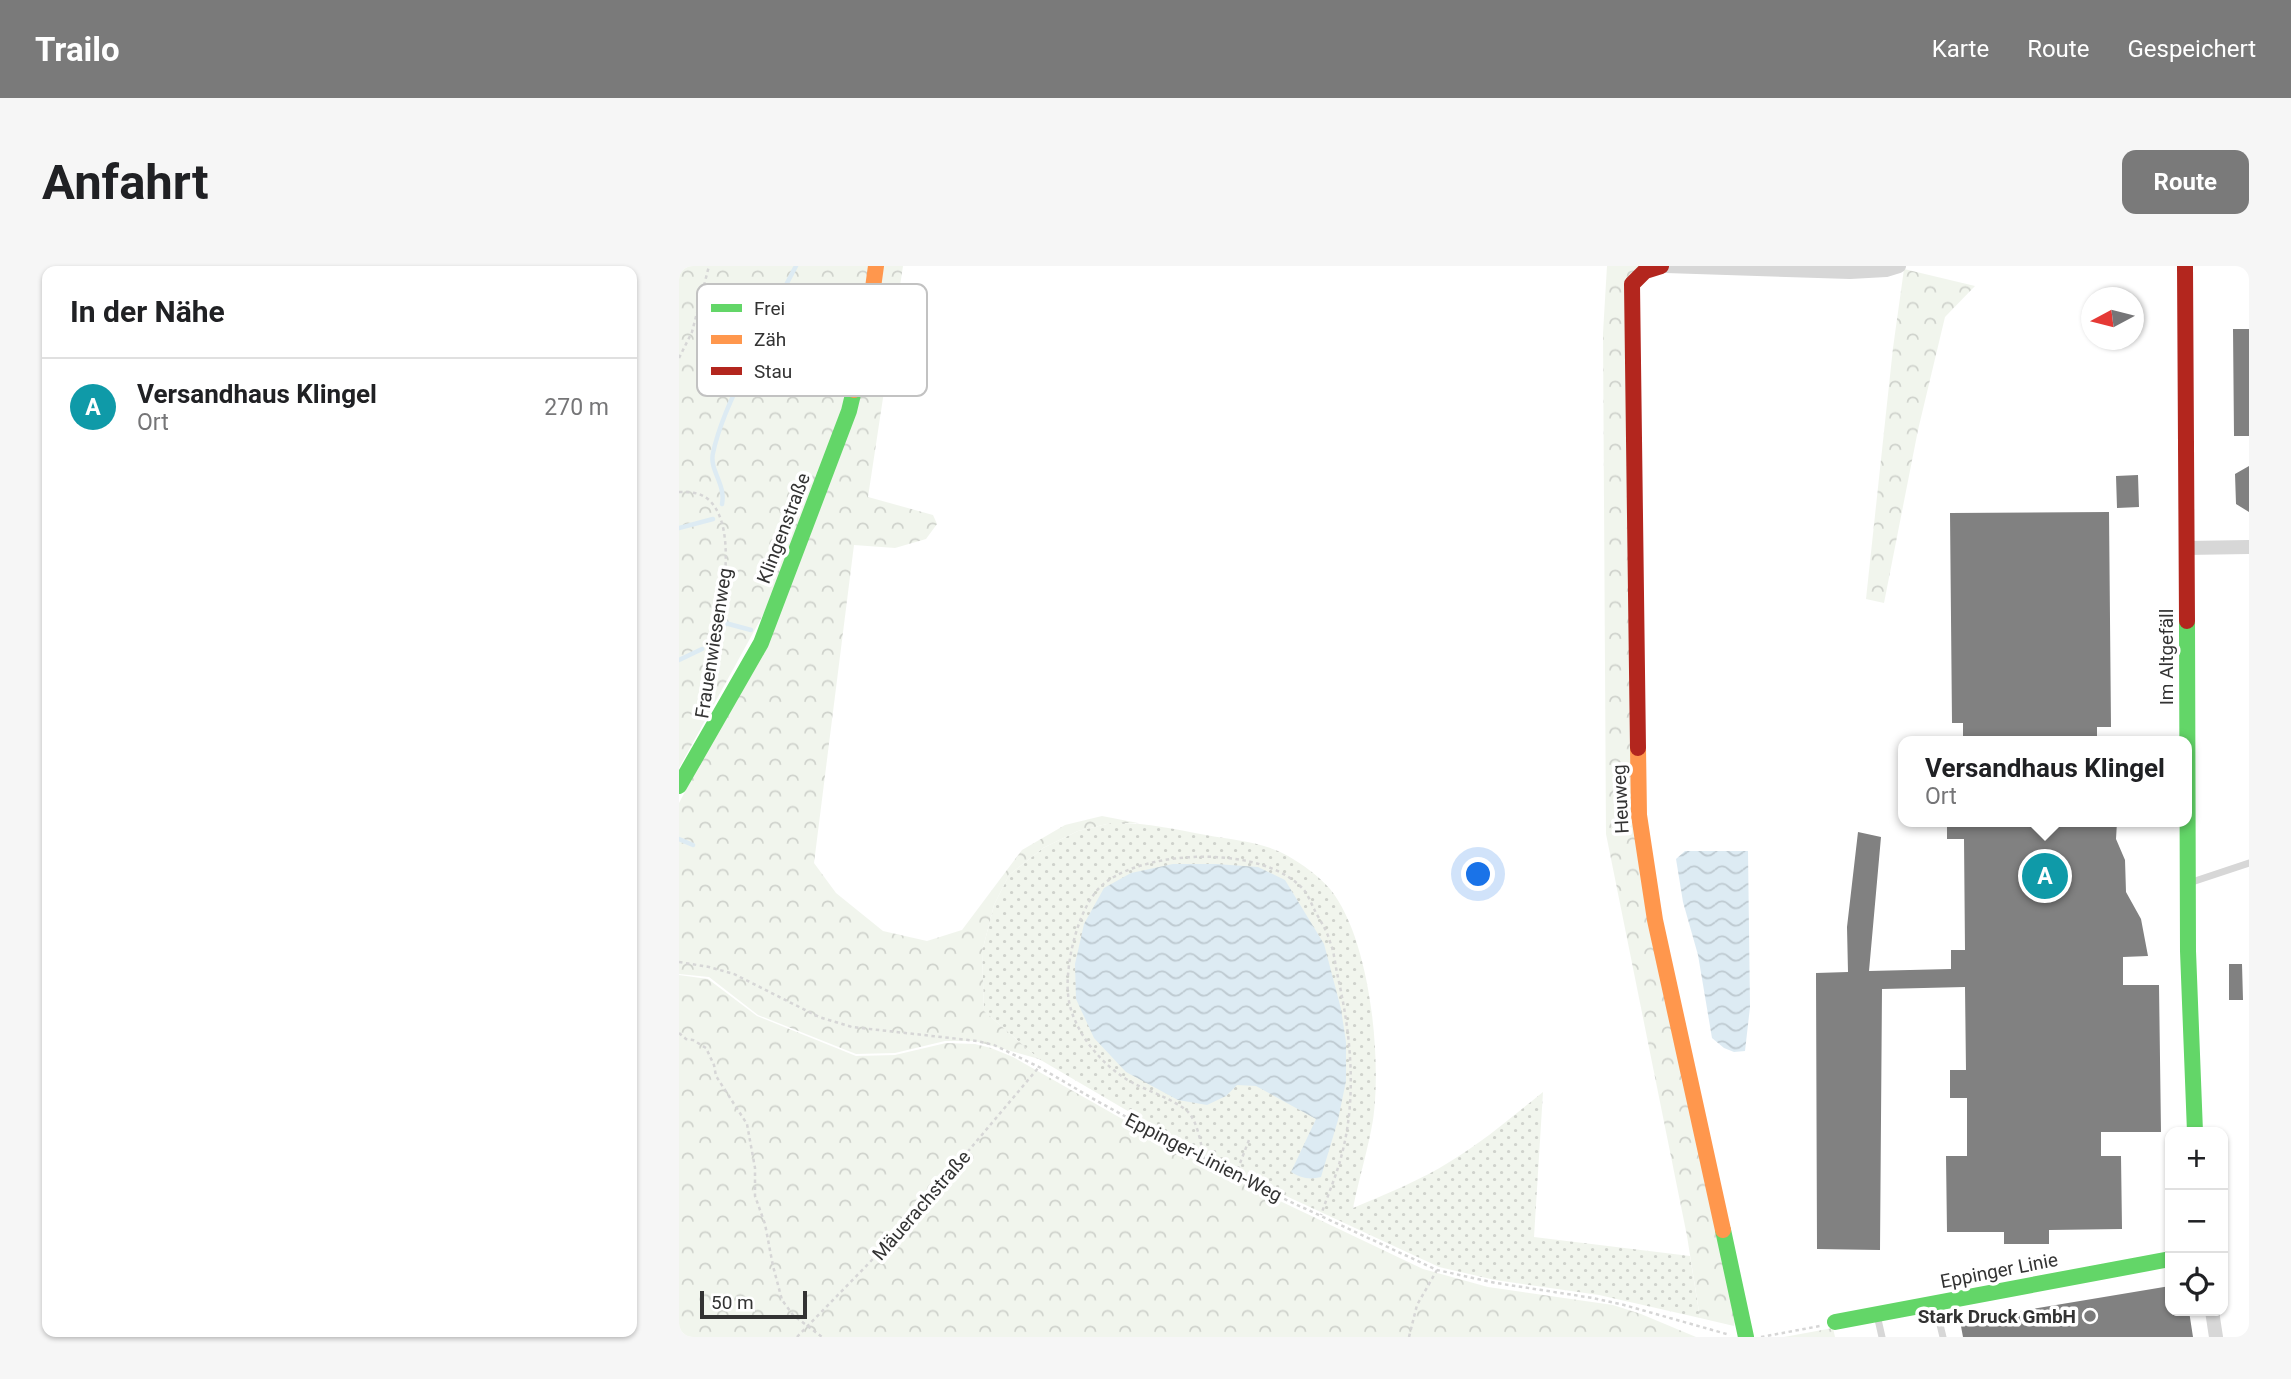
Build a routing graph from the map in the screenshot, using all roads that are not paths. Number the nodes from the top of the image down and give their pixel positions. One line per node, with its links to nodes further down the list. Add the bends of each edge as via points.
1 (876, 266): 5 (street, Klingenstraße)
2 (1663, 266): 3 (street, Heuweg, via 1850,272); 20 (street, Heuweg, via 1645,271 1632,284 1639,814 1655,920)
3 (1899, 266)
4 (2186, 266): 8 (street, Im Altgefäll)
5 (874, 284)
6 (852, 396): 10 (street, Klingenstraße, via 761,643)
7 (2249, 547): 8 (street)
8 (2186, 548): 9 (street, Im Altgefäll)
9 (2187, 736)
10 (679, 786)
11 (2188, 827): 13 (street, Im Altgefäll)
12 (2249, 863): 13 (lane)
13 (2188, 884): 14 (street, Im Altgefäll)
14 (2195, 1127)
15 (2165, 1260): 16 (street, Eppinger Linie)
16 (1935, 1303): 17 (street, Eppinger Linie); 22 (lane)
17 (1877, 1314): 19 (street, Eppinger Linie); 21 (lane)
18 (2213, 1316): 23 (street)
19 (1835, 1322)
20 (1746, 1337)
21 (1882, 1337)
22 (1943, 1337)
23 (2216, 1337)

